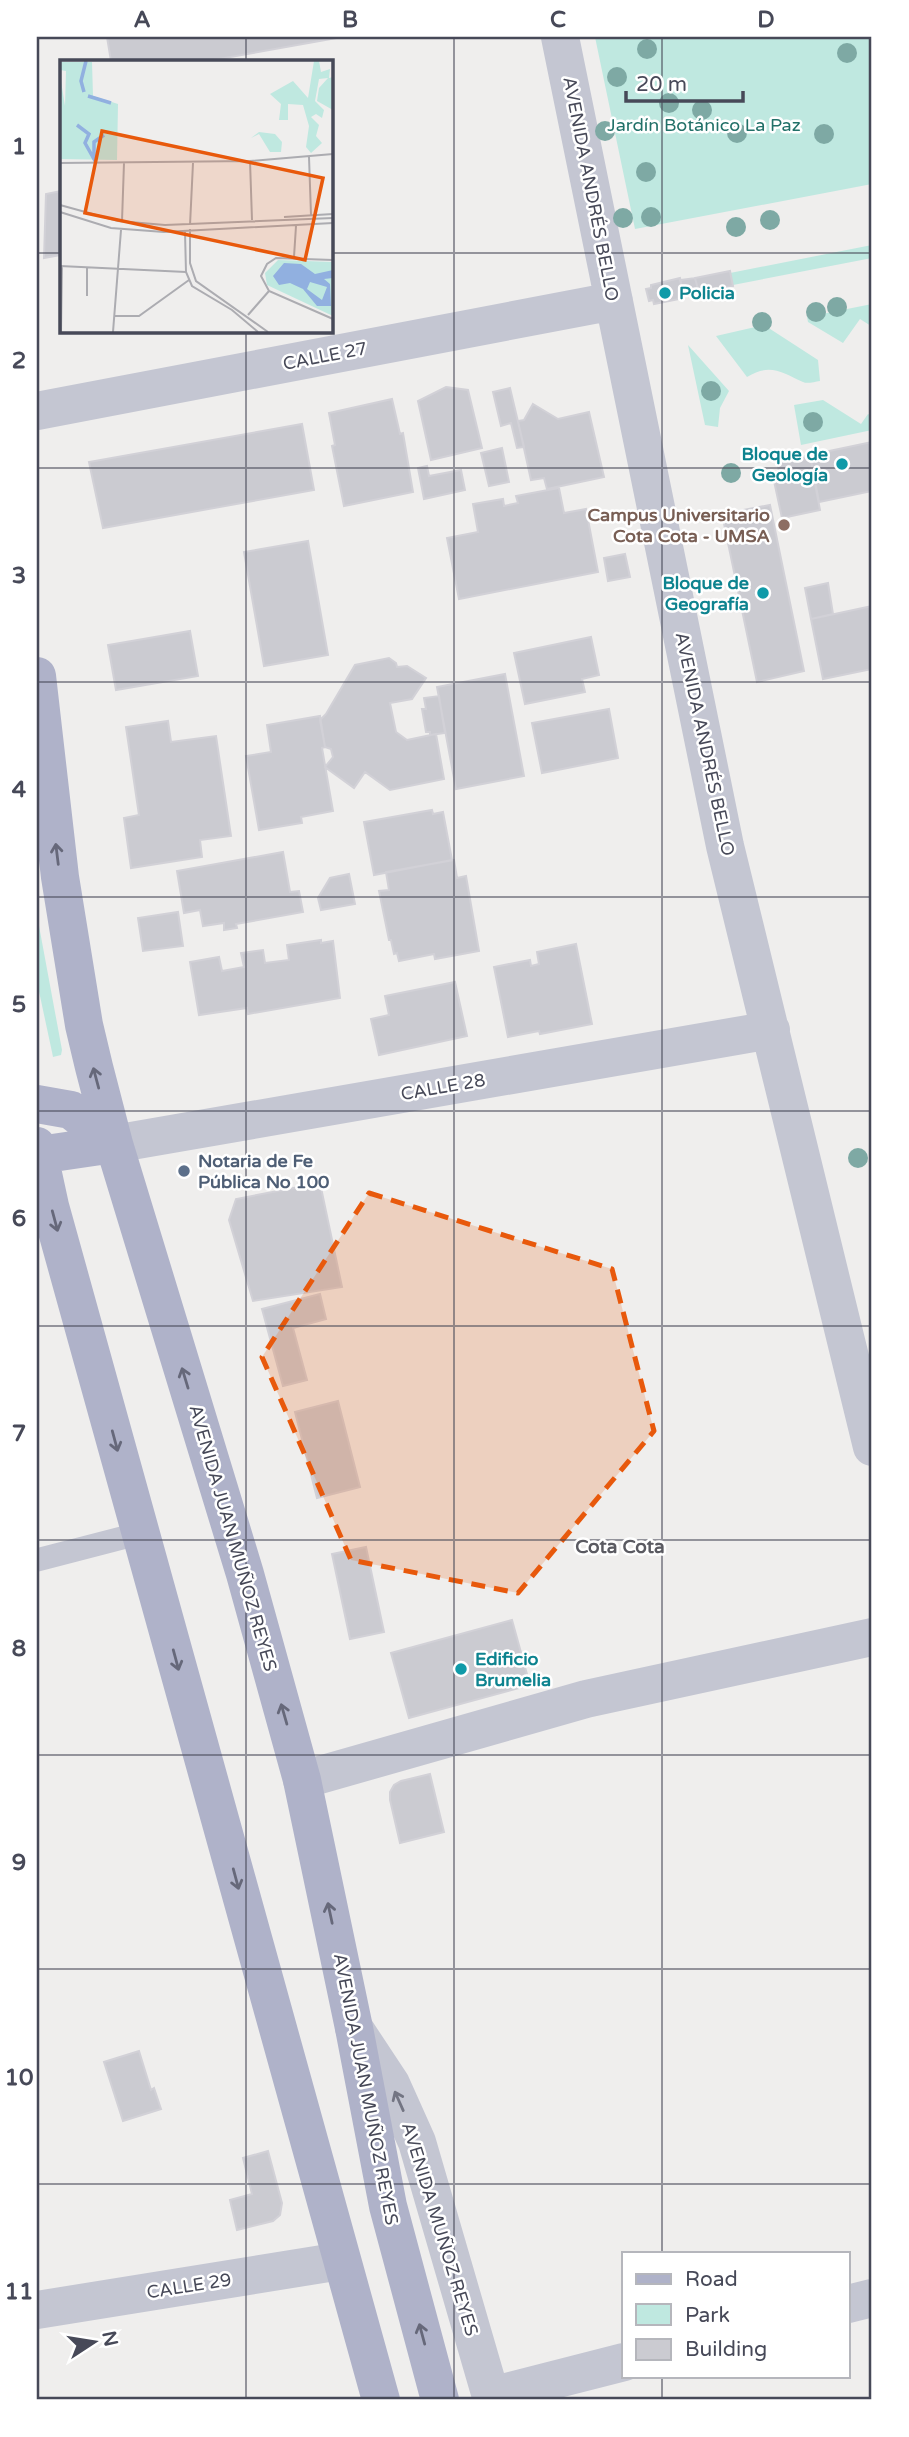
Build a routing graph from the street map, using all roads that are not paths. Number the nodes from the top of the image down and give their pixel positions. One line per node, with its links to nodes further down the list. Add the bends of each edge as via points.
1 (560, 37): 2 (street, AVENIDA ANDRÉS BELLO)
2 (614, 302): 3 (street, CALLE 27); 5 (street, AVENIDA ANDRÉS BELLO, via 725,846)
3 (37, 411)
4 (37, 676): 7 (main road, AVENIDA JUAN MUÑOZ REYES, one-way to 4, via 82,1011 60,877)
5 (771, 1030): 7 (street, CALLE 28); 9 (street, AVENIDA ANDRÉS BELLO)
6 (37, 1104): 7 (main road, via 71,1110)
7 (114, 1144): 8 (main road); 13 (main road, AVENIDA JUAN MUÑOZ REYES, one-way to 7, via 245,1574)
8 (38, 1150): 10 (main road, one-way to 10)
9 (872, 1447)
10 (141, 1534): 11 (lane); 15 (main road, one-way to 15)
11 (37, 1560)
12 (872, 1637): 13 (street, via 586,1699)
13 (302, 1780): 14 (main road, AVENIDA JUAN MUÑOZ REYES, one-way to 13)
14 (354, 2028): 20 (street, AVENIDA MUÑOZ REYES, one-way to 14, via 417,2142 391,2084); 22 (main road, AVENIDA JUAN MUÑOZ REYES, one-way to 14, via 388,2206)
15 (341, 2261): 18 (street, CALLE 29); 21 (main road)
16 (872, 2298): 17 (street)
17 (850, 2304)
18 (37, 2310)
19 (622, 2362): 20 (street)
20 (491, 2398)
21 (381, 2400)
22 (440, 2400)

